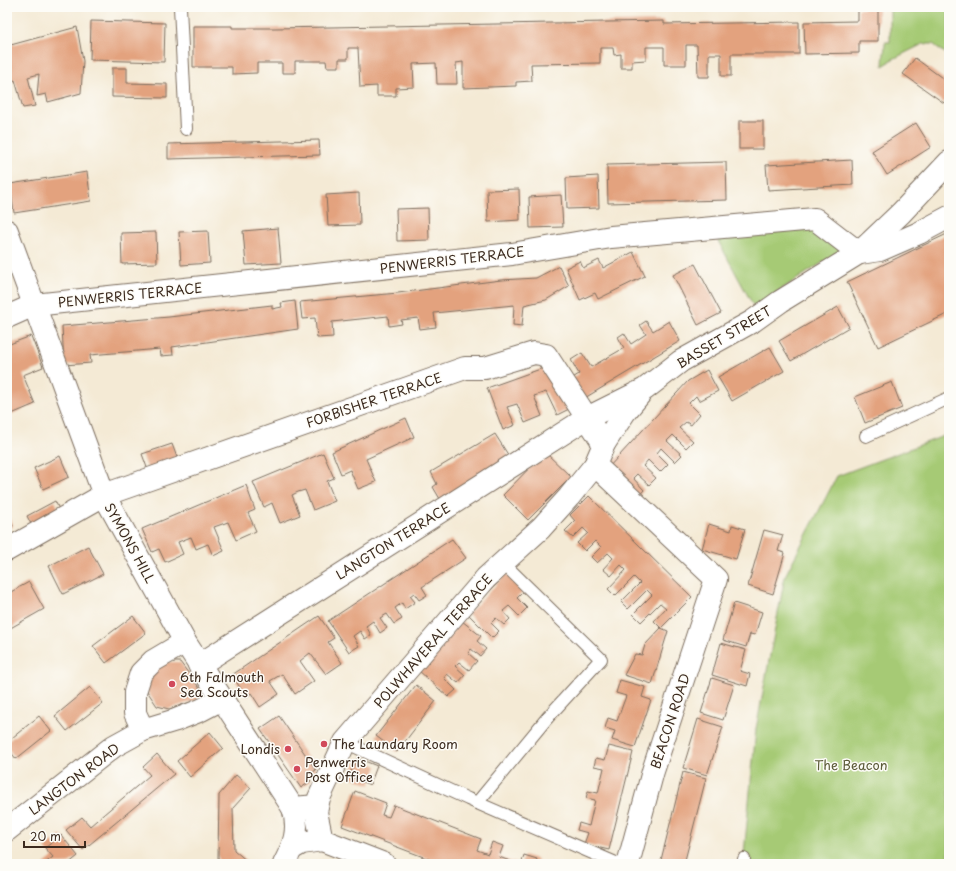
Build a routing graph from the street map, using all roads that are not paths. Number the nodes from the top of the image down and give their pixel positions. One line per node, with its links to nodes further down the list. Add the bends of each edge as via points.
1 (180, 7): 2 (lane)
2 (186, 129)
3 (949, 162): 6 (street)
4 (949, 217): 6 (street, via 880,250)
5 (7, 231): 7 (street, SYMONS HILL)
6 (859, 253): 7 (street, PENWERRIS TERRACE, via 815,219 610,237 512,254); 9 (street, BASSET STREET, via 753,321 681,361)
7 (34, 305): 8 (street, PENWERRIS TERRACE); 15 (street, SYMONS HILL)
8 (7, 317)
9 (645, 389): 11 (street, BASSET STREET); 13 (street, POLWHAVERAL TERRACE, via 625,412)
10 (949, 398): 12 (lane)
11 (587, 418): 13 (street, FORBISHER TERRACE); 15 (street, FORBISHER TERRACE, via 546,355 534,353 485,368 465,368); 19 (street, LANGTON TERRACE)
12 (866, 436)
13 (604, 444): 14 (street, POLWHAVERAL TERRACE)
14 (595, 465): 17 (street, POLWHAVERAL TERRACE, via 541,528); 31 (street, BEACON ROAD, via 716,579 653,771)
15 (104, 495): 16 (street, FORBISHER TERRACE); 18 (street, SYMONS HILL)
16 (7, 550)
17 (503, 563): 22 (street, POLWHAVERAL TERRACE, via 486,578); 23 (lane, via 601,659)
18 (185, 642): 19 (street, SYMONS HILL); 21 (street, via 153,661 141,673 135,692 135,713)
19 (199, 665): 20 (street, SYMONS HILL)
20 (222, 699): 21 (street, LANGTON ROAD, via 201,710); 25 (street, SYMONS HILL)
21 (143, 730): 26 (street, LANGTON ROAD, via 114,746)
22 (345, 742): 23 (lane); 24 (street, POLWHAVERAL TERRACE)
23 (477, 803): 30 (lane)
24 (317, 806): 25 (street); 27 (street, POLWHAVERAL TERRACE)
25 (293, 808): 28 (street, via 297,829)
26 (7, 830)
27 (322, 840): 28 (street, via 302,843); 29 (street)
28 (288, 856)
29 (384, 864)
30 (618, 864)
31 (628, 864)

